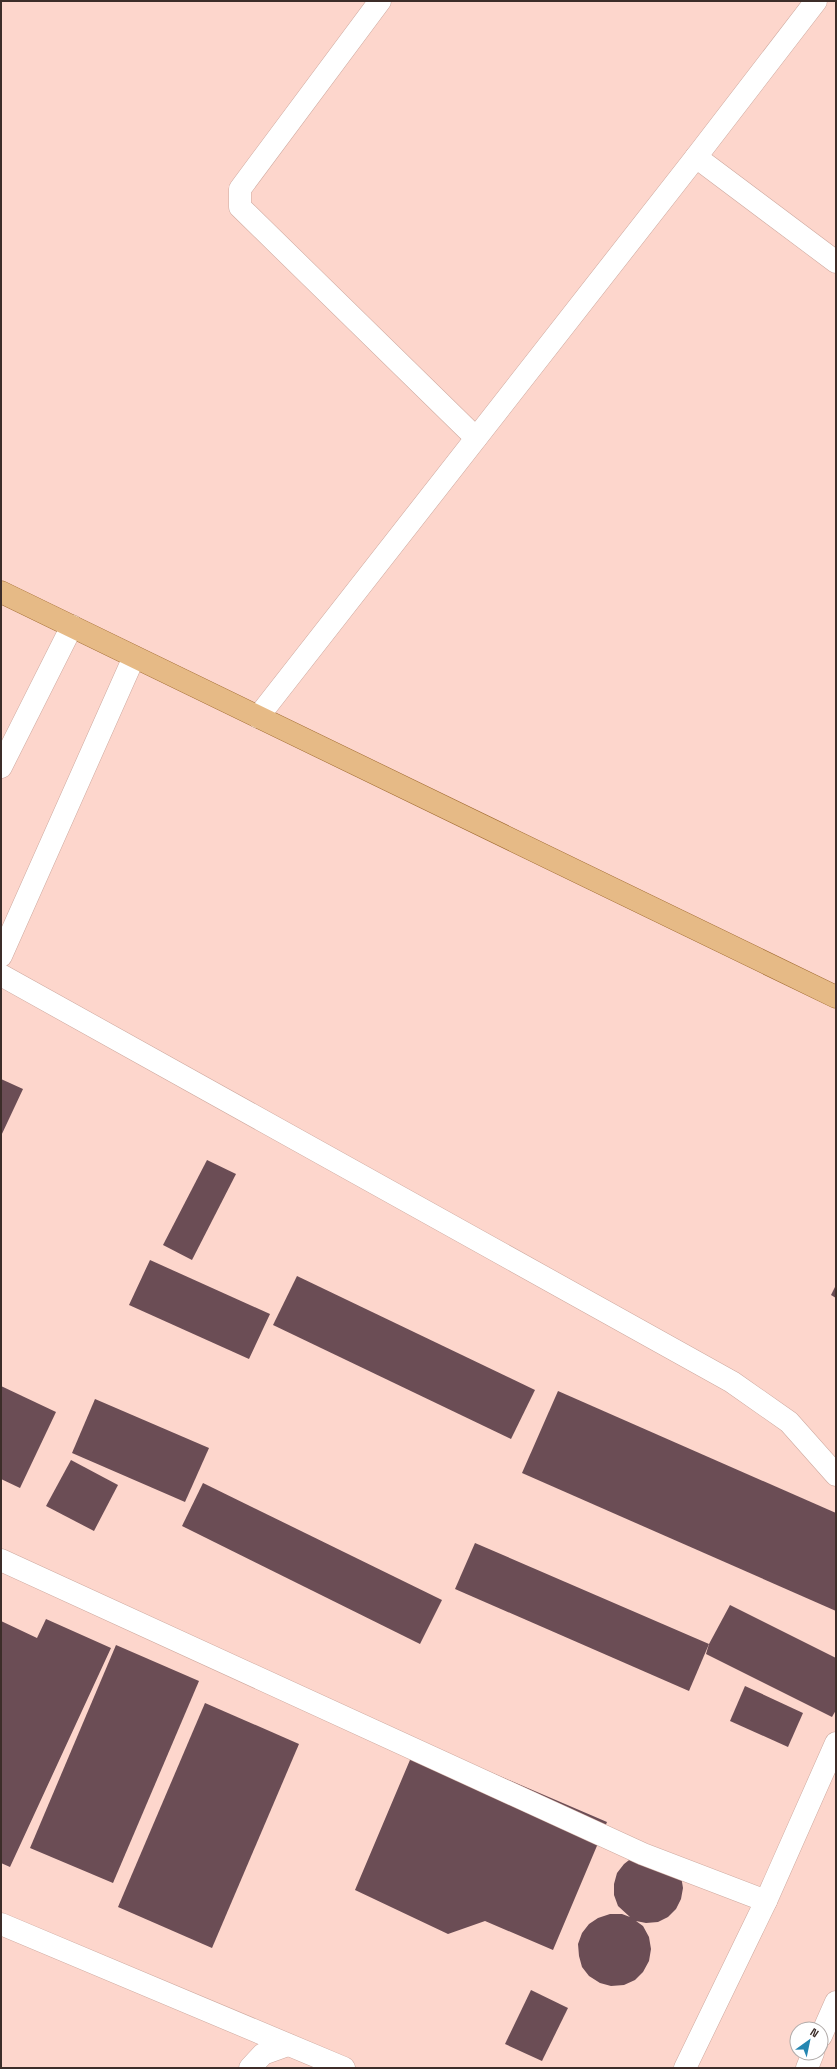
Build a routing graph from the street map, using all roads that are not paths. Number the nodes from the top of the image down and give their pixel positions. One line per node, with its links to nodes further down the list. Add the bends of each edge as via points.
1 (380, 1): 5 (street, via 240,189 240,207)
2 (816, 1): 3 (street)
3 (696, 157): 4 (street); 5 (street)
4 (836, 262)
5 (476, 438): 9 (street)
6 (1, 592): 7 (main road)
7 (72, 626): 8 (main road); 10 (street)
8 (134, 657): 9 (main road); 11 (street)
9 (258, 716): 13 (main road)
10 (1, 767)
11 (1, 956)
12 (1, 975): 14 (street, via 732,1382 788,1422)
13 (836, 997)
14 (836, 1475)
15 (1, 1560): 17 (street, via 644,1854)
16 (836, 1743): 17 (street)
17 (766, 1901): 24 (street)
18 (1, 1924): 21 (street)
19 (836, 2002): 20 (street)
20 (828, 2021)
21 (288, 2045): 22 (street, via 263,2054); 23 (street)
22 (250, 2068)
23 (344, 2068)
24 (686, 2068)

